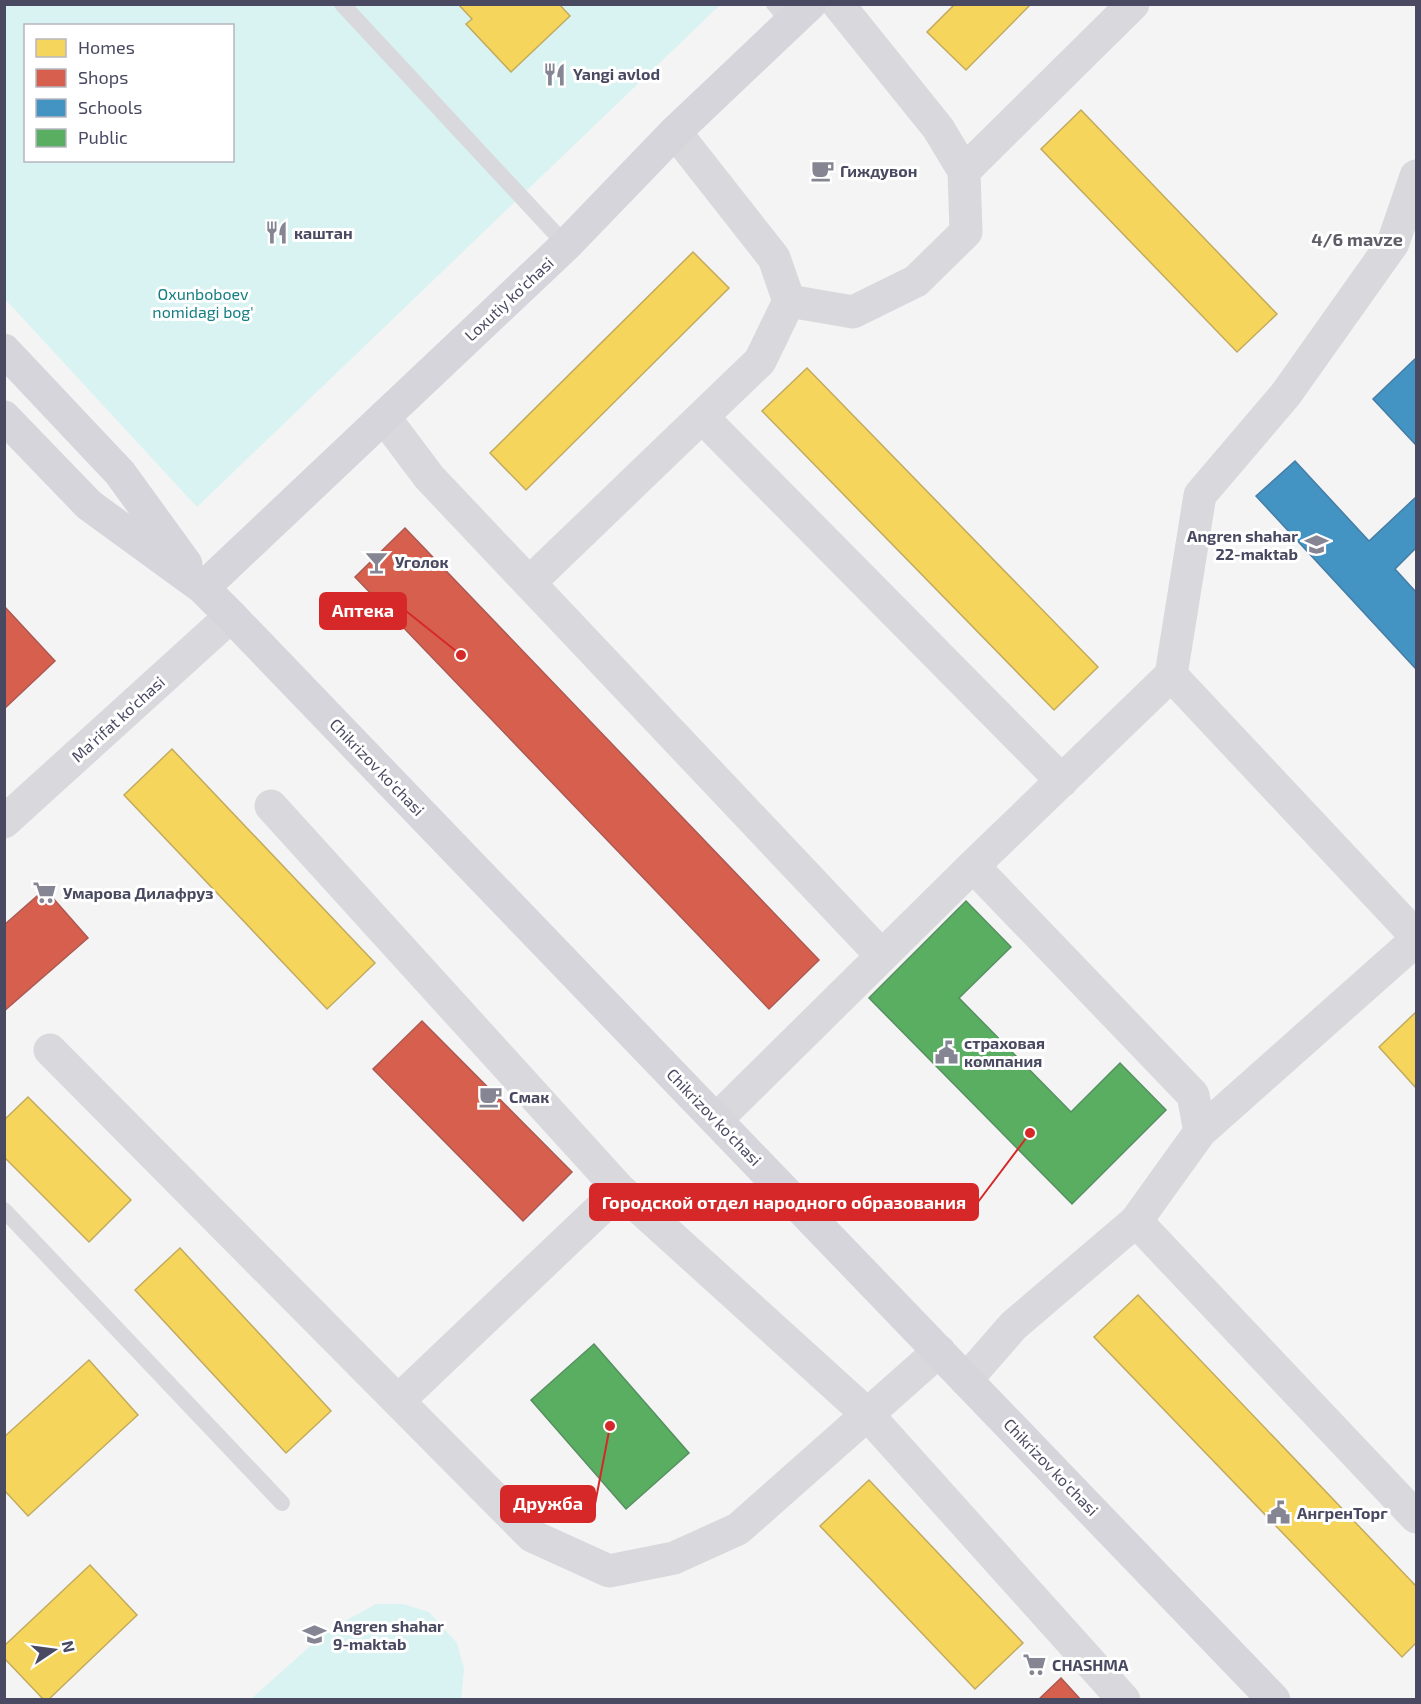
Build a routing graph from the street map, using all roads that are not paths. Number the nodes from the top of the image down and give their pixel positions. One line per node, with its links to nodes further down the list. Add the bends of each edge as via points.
1 (342, 4): 8 (lane)
2 (838, 4): 6 (street, via 938,128)
3 (1132, 4): 6 (street)
4 (791, 11): 5 (main road, Loxutiy ko'chasi)
5 (675, 132): 8 (main road, Loxutiy ko'chasi); 9 (street, via 774,258)
6 (964, 171): 9 (street, via 966,232 916,281 853,312)
7 (1416, 176): 17 (street, via 1393,243 1286,394 1200,495)
8 (566, 245): 12 (main road, Loxutiy ko'chasi)
9 (789, 301): 13 (street, via 760,361)
10 (4, 350): 15 (main road, Chikrizov ko'chasi, via 120,473)
11 (4, 417): 15 (main road, Chikrizov ko'chasi, via 89,506)
12 (384, 417): 14 (street, via 429,477); 15 (main road, Loxutiy ko'chasi)
13 (702, 417): 14 (street); 18 (street)
14 (529, 583): 23 (street)
15 (203, 588): 16 (main road, Chikrizov ko'chasi)
16 (231, 616): 20 (street, Ma'rifat ko'chasi); 25 (main road, Chikrizov ko'chasi)
17 (1171, 675): 18 (street); 22 (street)
18 (1062, 781): 21 (street)
19 (271, 806): 27 (street)
20 (4, 822)
21 (973, 866): 23 (street); 26 (street, via 1193,1095)
22 (1416, 938): 26 (street)
23 (882, 956): 25 (street)
24 (50, 1050): 32 (street)
25 (717, 1119): 30 (main road, Chikrizov ko'chasi)
26 (1200, 1132): 29 (street)
27 (620, 1190): 32 (street); 33 (street)
28 (4, 1210): 34 (lane)
29 (1136, 1221): 31 (street, via 1013,1326); 35 (street)
30 (939, 1351): 31 (main road, Chikrizov ko'chasi); 33 (street)
31 (966, 1380): 37 (main road, Chikrizov ko'chasi)
32 (398, 1401): 33 (street, via 532,1536 609,1571 674,1558 738,1529)
33 (867, 1414): 36 (street)
34 (282, 1503)
35 (1416, 1517)
36 (1124, 1700)
37 (1274, 1700)

